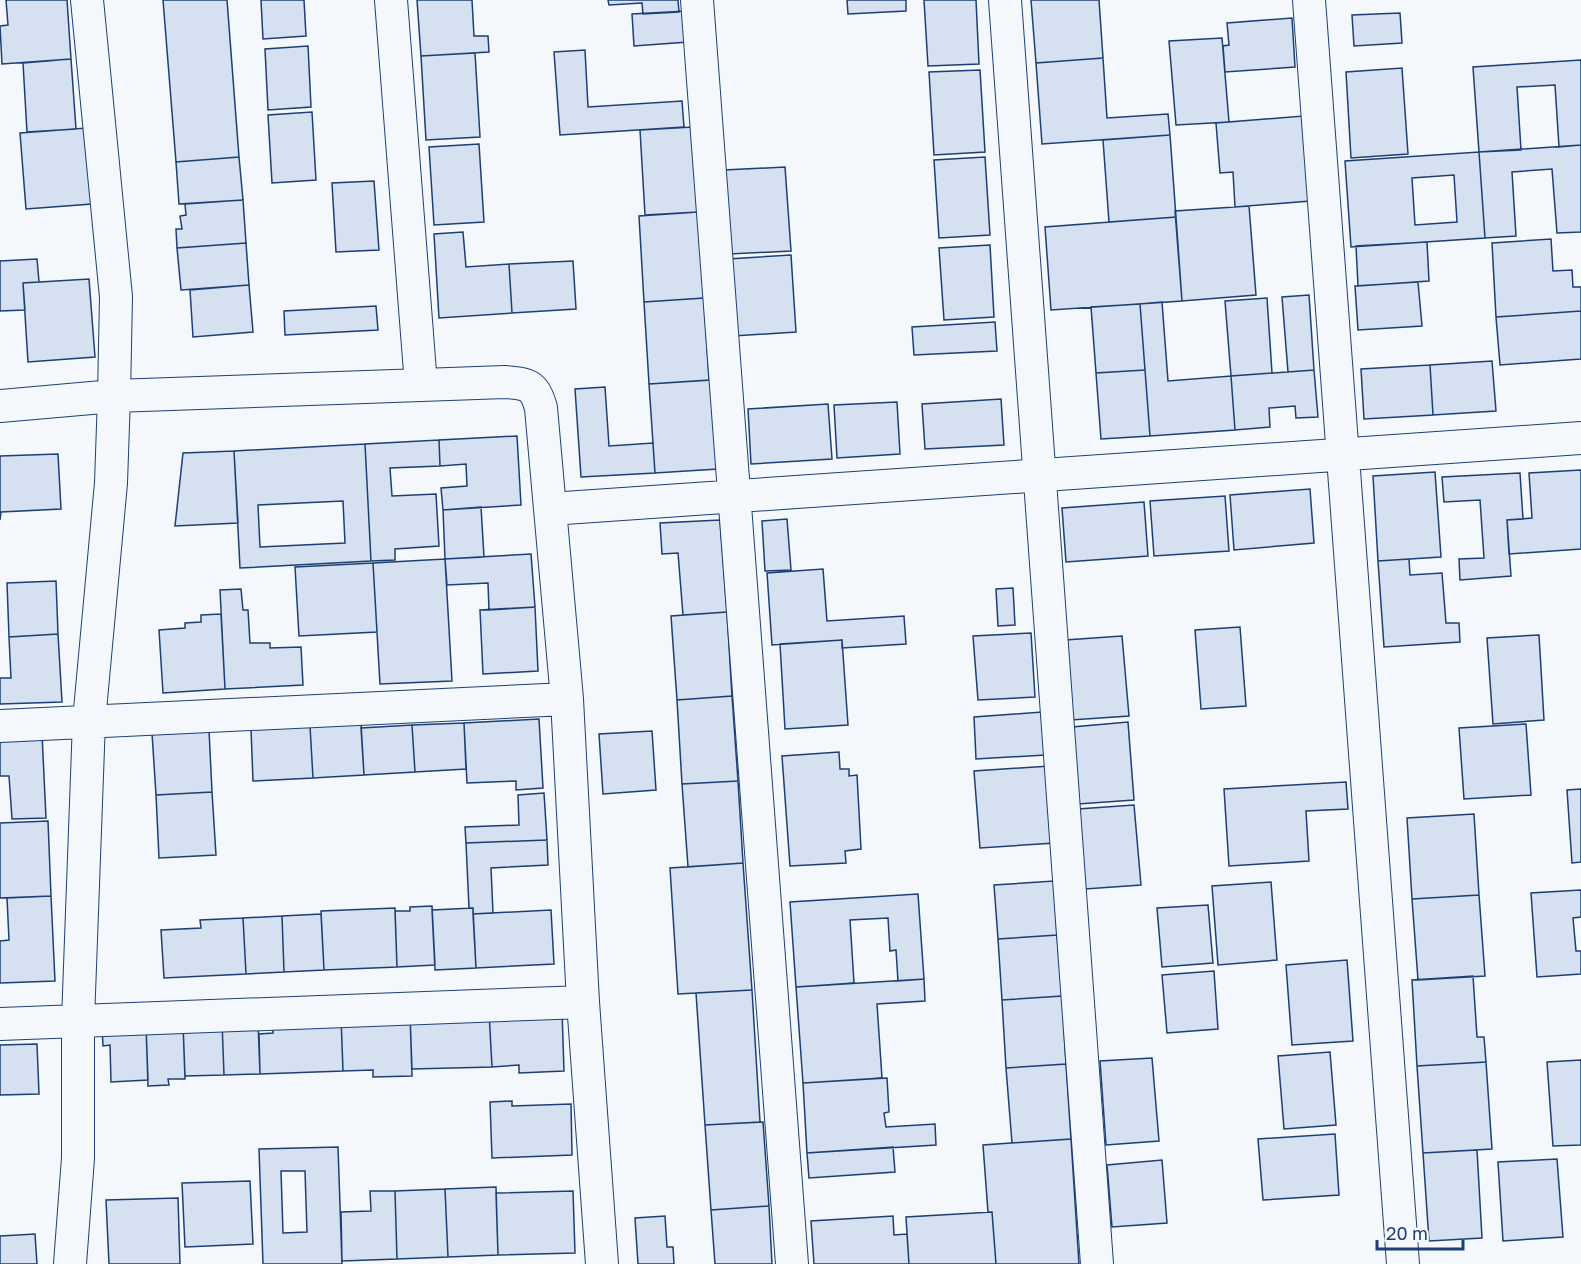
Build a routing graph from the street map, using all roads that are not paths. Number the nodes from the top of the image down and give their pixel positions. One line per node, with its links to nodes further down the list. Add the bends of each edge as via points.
1 (87, 0): 7 (street, via 116,297)
2 (391, 0): 6 (street)
3 (697, 0): 12 (street)
4 (1005, 0): 11 (street)
5 (1309, 0): 10 (street)
6 (421, 385): 7 (street); 13 (street, via 505,382 525,384 537,393)
7 (114, 396): 8 (street); 15 (street, via 111,483)
8 (0, 406)
9 (1581, 438): 10 (street)
10 (1344, 455): 11 (street); 24 (street)
11 (1041, 476): 12 (street); 23 (street)
12 (734, 496): 13 (street); 22 (street)
13 (550, 509): 14 (street)
14 (567, 699): 15 (street); 17 (street)
15 (89, 721): 16 (street); 18 (street)
16 (0, 726)
17 (583, 1002): 18 (street); 21 (street)
18 (78, 1021): 19 (street); 20 (street, via 78,1158)
19 (0, 1024)
20 (70, 1264)
21 (602, 1264)
22 (792, 1264)
23 (1097, 1264)
24 (1403, 1264)

